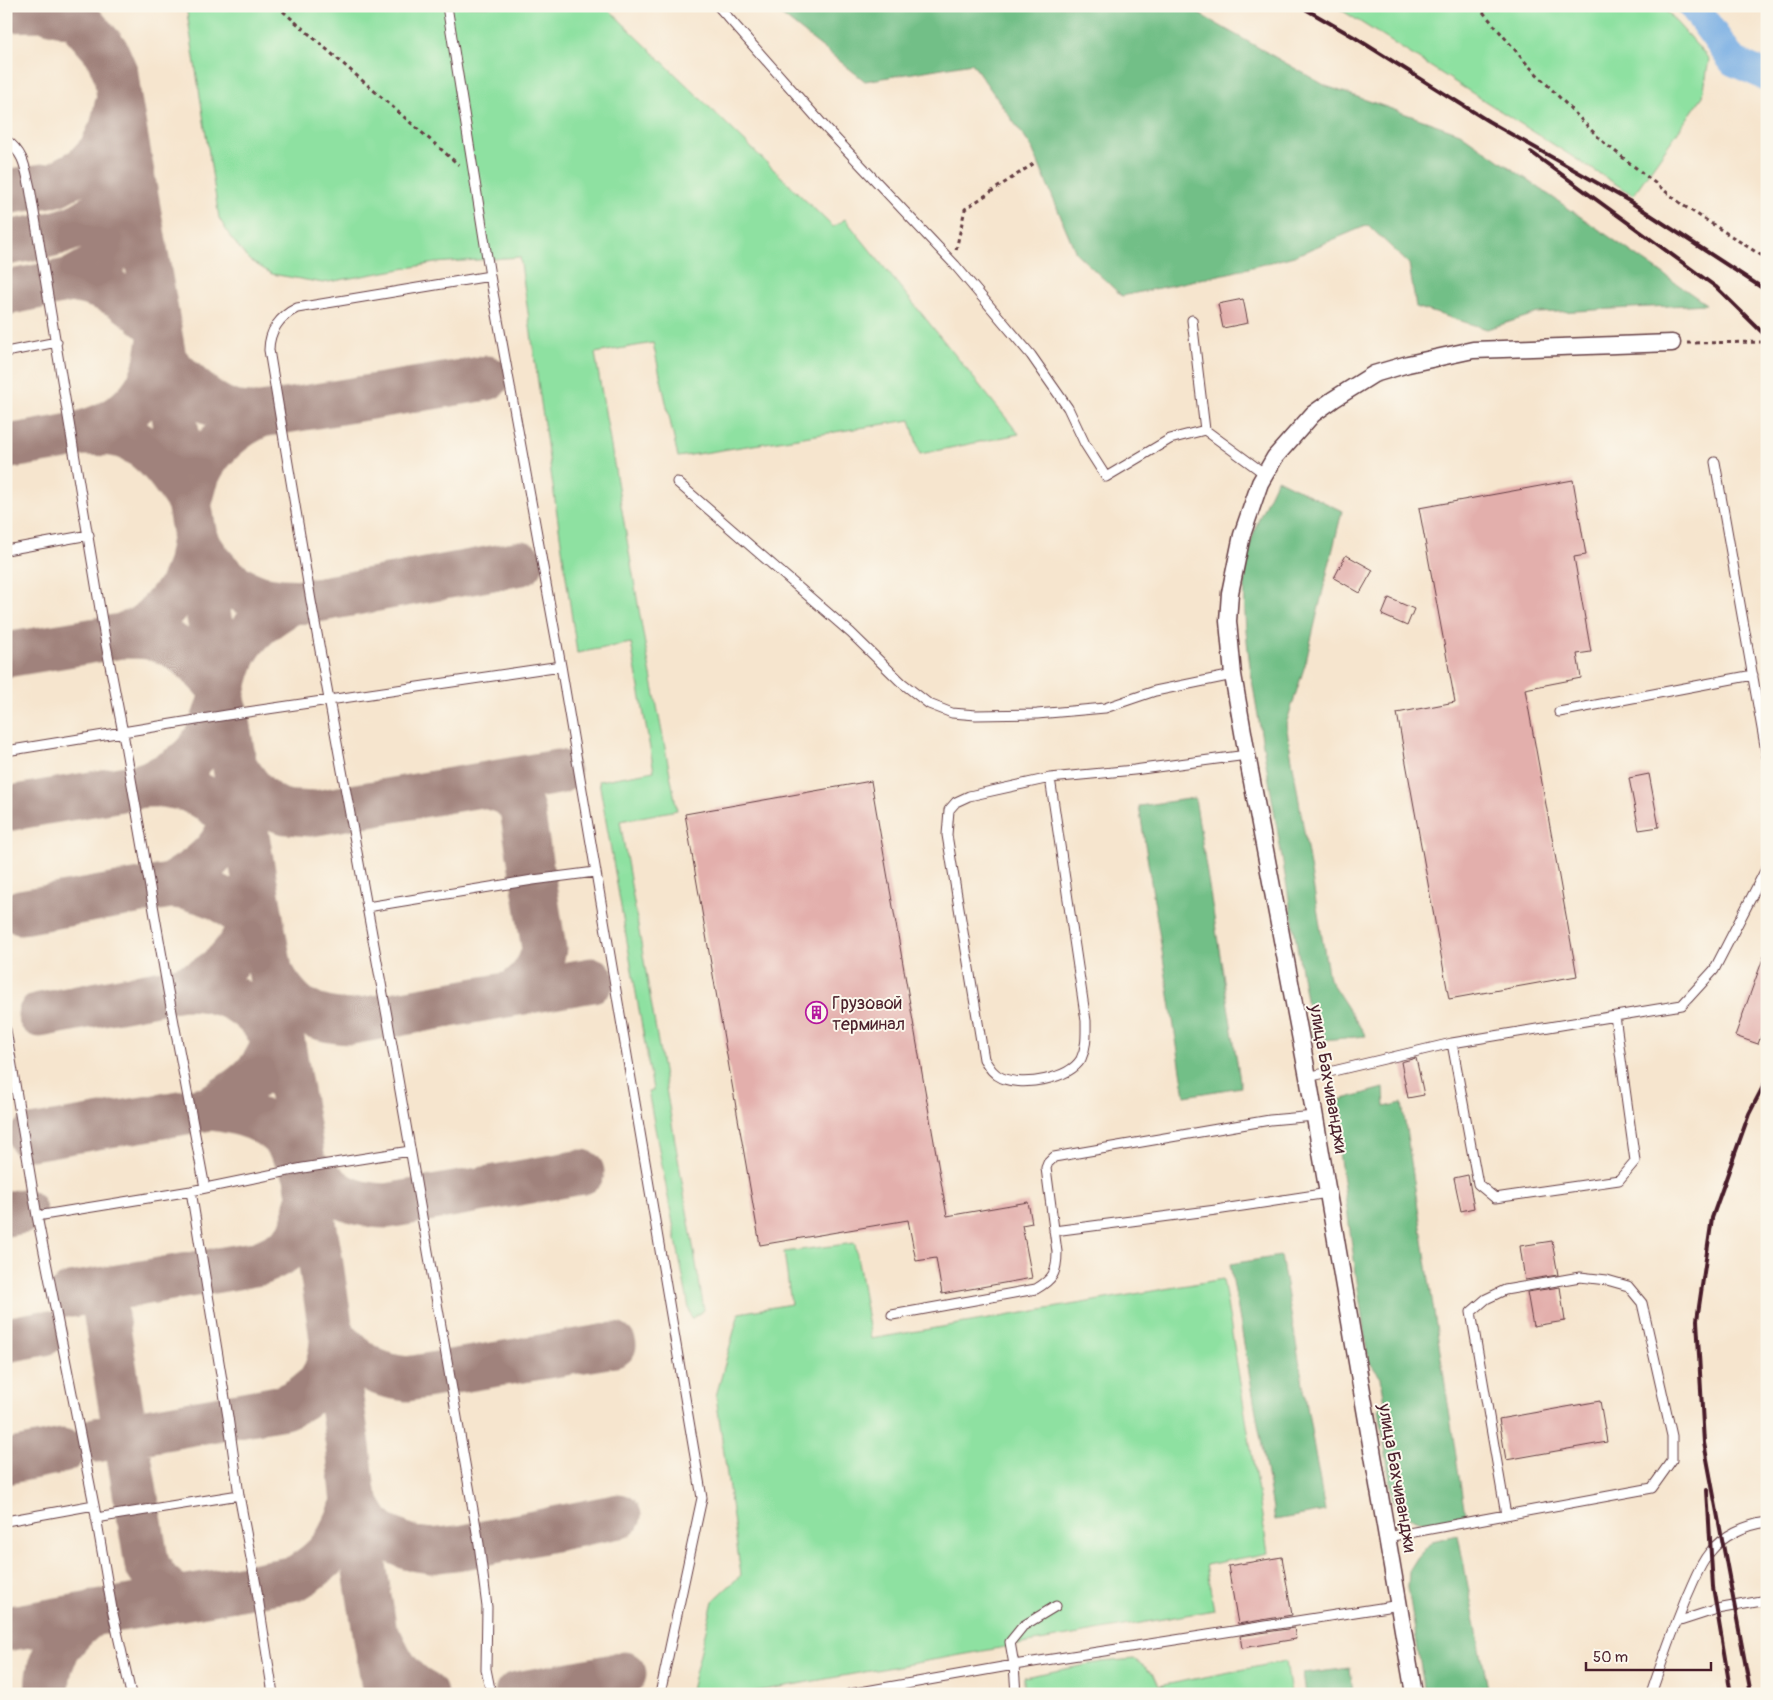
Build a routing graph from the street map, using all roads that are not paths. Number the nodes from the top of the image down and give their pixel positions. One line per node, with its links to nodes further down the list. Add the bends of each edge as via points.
1 (447, 6): 4 (lane)
2 (718, 6): 9 (lane, via 824,126 955,265 1031,355 1068,408 1106,477 1170,439)
3 (6, 140): 6 (lane, via 23,159)
4 (490, 276): 15 (lane); 18 (lane, via 297,308 273,330 269,350)
5 (1192, 320): 9 (lane)
6 (57, 342): 8 (lane); 13 (lane)
7 (1672, 343): 11 (street, улица Бахчиванджи, via 1473,350 1374,374 1314,414)
8 (6, 352)
9 (1204, 430): 11 (lane)
10 (1716, 462): 17 (lane)
11 (1264, 474): 16 (street, улица Бахчиванджи, via 1242,535 1230,593 1228,621)
12 (677, 482): 16 (lane, via 851,633 901,682 929,704 952,712 1037,714 1105,708 1155,691)
13 (89, 535): 14 (lane); 20 (lane)
14 (6, 550)
15 (562, 666): 18 (lane); 26 (lane)
16 (1233, 675): 22 (street, улица Бахчиванджи)
17 (1753, 675): 19 (lane); 23 (lane)
18 (330, 700): 20 (lane); 27 (lane)
19 (1559, 712)
20 (123, 733): 21 (lane); 34 (lane)
21 (6, 751)
22 (1247, 755): 24 (lane); 31 (street, улица Бахчиванджи)
23 (1767, 757)
24 (1050, 778): 24 (lane, via 969,796 956,802 949,810 947,821 984,1059 991,1071 1003,1078 1024,1082 1060,1075 1073,1068 1087,1043)
25 (1767, 867): 28 (lane, via 1714,970 1682,1004)
26 (595, 872): 27 (lane); 55 (lane, via 702,1498)
27 (366, 908): 33 (lane)
28 (1614, 1016): 30 (lane); 30 (lane, via 1635,1161 1619,1180 1495,1198 1478,1184)
29 (6, 1030): 37 (lane)
30 (1452, 1043): 31 (lane)
31 (1308, 1077): 32 (street, улица Бахчиванджи)
32 (1315, 1116): 36 (street, улица Бахчиванджи); 38 (lane, via 1270,1120 1054,1157 1046,1168)
33 (410, 1151): 34 (lane); 54 (lane, via 479,1544 487,1607 486,1669)
34 (205, 1188): 35 (lane)
35 (191, 1191): 37 (lane); 40 (lane)
36 (1328, 1193): 38 (lane); 46 (street, улица Бахчиванджи)
37 (37, 1216): 41 (lane)
38 (1054, 1231): 39 (lane, via 1057,1252 1054,1273 1048,1282 1036,1289)
39 (892, 1315)
40 (239, 1495): 43 (lane); 53 (lane)
41 (94, 1505): 43 (lane); 44 (lane)
42 (1506, 1515): 42 (lane, via 1652,1488 1672,1460 1672,1436 1642,1302 1628,1286 1580,1277 1505,1290 1486,1299 1471,1312); 46 (lane)
43 (96, 1518): 52 (lane)
44 (6, 1521)
45 (1767, 1522): 50 (lane, via 1738,1530 1710,1551 1698,1570)
46 (1387, 1537): 48 (street, улица Бахчиванджи)
47 (1767, 1600): 50 (lane, via 1716,1609)
48 (1400, 1605): 51 (lane); 58 (street, улица Бахчиванджи)
49 (1056, 1606): 51 (lane, via 1023,1626 1010,1642)
50 (1676, 1622): 59 (lane)
51 (1014, 1665): 56 (lane); 57 (lane)
52 (131, 1694)
53 (273, 1694)
54 (491, 1694)
55 (660, 1694)
56 (849, 1694)
57 (1016, 1694)
58 (1414, 1694)
59 (1651, 1694)

